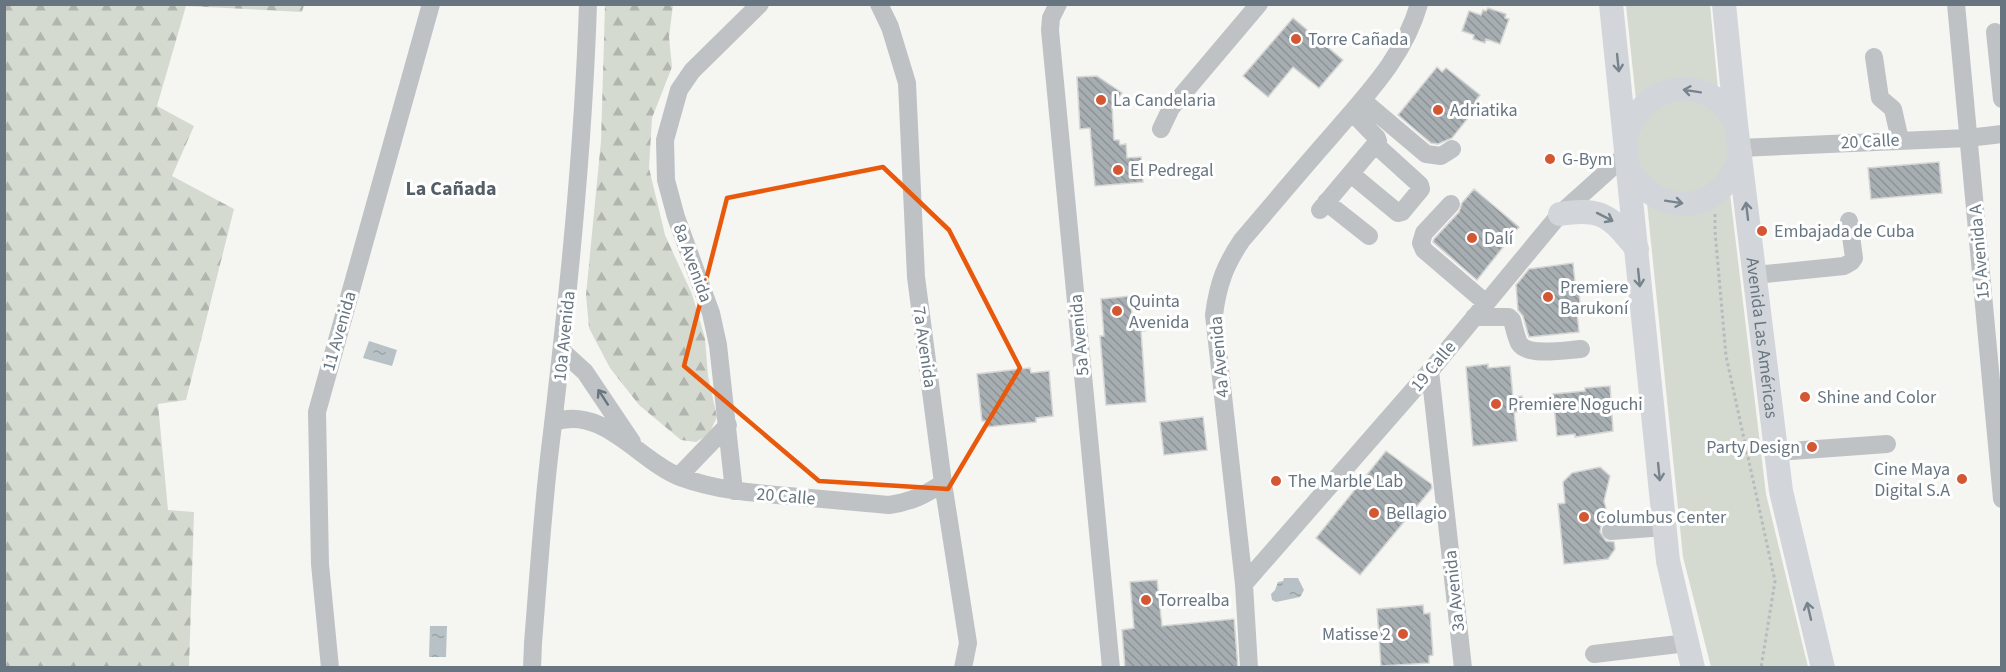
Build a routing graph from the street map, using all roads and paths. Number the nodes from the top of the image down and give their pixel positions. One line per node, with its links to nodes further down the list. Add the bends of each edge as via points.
1 (431, 4): 50 (street, 11 Avenida, via 317,412 320,564)
2 (588, 4): 34 (street, 10a Avenida, via 585,90)
3 (760, 4): 37 (street, 8a Avenida, via 698,63 679,90 665,140 666,180 711,313)
4 (879, 4): 42 (street, 7a Avenida, via 907,83 916,277)
5 (1058, 4): 53 (street, 5a Avenida, via 1050,30)
6 (1260, 4): 15 (street, via 1171,108)
7 (1419, 4): 14 (street, 4a Avenida, via 1401,50)
8 (1611, 4): 22 (main road, one-way to 22)
9 (1724, 4): 19 (main road, Avenida Las Américas)
10 (1956, 4): 17 (street, 15 Avenida A)
11 (1995, 32): 13 (street)
12 (1874, 57): 18 (street, via 1880,98 1893,109)
13 (2001, 99)
14 (1357, 106): 20 (street, via 1377,138); 21 (street, via 1426,154 1441,156); 47 (street, 4a Avenida, via 1242,240 1227,262 1217,290 1214,315)
15 (1161, 129)
16 (2001, 134): 17 (street, 20 Calle)
17 (1968, 138): 18 (street, 20 Calle); 44 (street, 15 Avenida A)
18 (1900, 140): 19 (street, 20 Calle)
19 (1739, 142): 22 (main road, one-way to 22, via 1728,110 1716,99 1684,89 1668,91 1640,108 1631,122); 24 (main road, via 1732,176); 30 (main road, Avenida Las Américas, one-way to 19)
20 (1376, 145): 23 (street); 23 (street, via 1420,185 1421,189 1402,212 1398,213)
21 (1452, 149)
22 (1628, 153): 24 (main road, one-way to 24, via 1637,181 1647,192 1667,201 1689,204); 26 (street, 19 Calle); 29 (main road)
23 (1351, 174): 28 (street, via 1323,206)
24 (1716, 193): 57 (path, via 1715,231 1726,356 1775,581)
25 (1451, 204): 31 (street, via 1424,233 1421,243 1424,250)
26 (1560, 214): 29 (main road, one-way to 29, via 1582,210 1611,219); 31 (street, 19 Calle)
27 (1849, 221): 30 (street, via 1854,258 1845,266)
28 (1368, 236)
29 (1636, 249): 45 (main road, one-way to 45)
30 (1755, 275): 40 (main road, Avenida Las Américas)
31 (1486, 303): 32 (street, 19 Calle)
32 (1474, 317): 33 (street, via 1509,317 1525,350); 35 (street, 19 Calle)
33 (1581, 349)
34 (563, 352): 36 (street, 10a Avenida); 39 (street, 20 Calle, one-way to 34, via 585,372)
35 (1430, 371): 47 (street, 19 Calle); 55 (street, 3a Avenida)
36 (554, 422): 39 (street, 20 Calle, via 567,418 595,423); 51 (street, 10a Avenida)
37 (728, 425): 41 (street); 43 (street, 8a Avenida)
38 (1887, 444): 40 (street)
39 (635, 446): 41 (street, 20 Calle)
40 (1776, 452): 58 (main road, Avenida Las Américas, one-way to 40, via 1781,491)
41 (679, 476): 43 (street, 20 Calle)
42 (943, 483): 43 (street, 20 Calle, via 908,503 889,506); 52 (street, 7a Avenida, via 968,643)
43 (734, 492)
44 (2001, 499)
45 (1665, 527): 46 (street); 48 (main road, via 1668,561)
46 (1611, 531)
47 (1244, 584): 54 (street, 4a Avenida)
48 (1687, 643): 49 (street); 56 (main road)
49 (1594, 654)
50 (330, 668)
51 (532, 668)
52 (963, 668)
53 (1111, 668)
54 (1249, 668)
55 (1463, 668)
56 (1693, 668)
57 (1761, 668)
58 (1823, 668)

